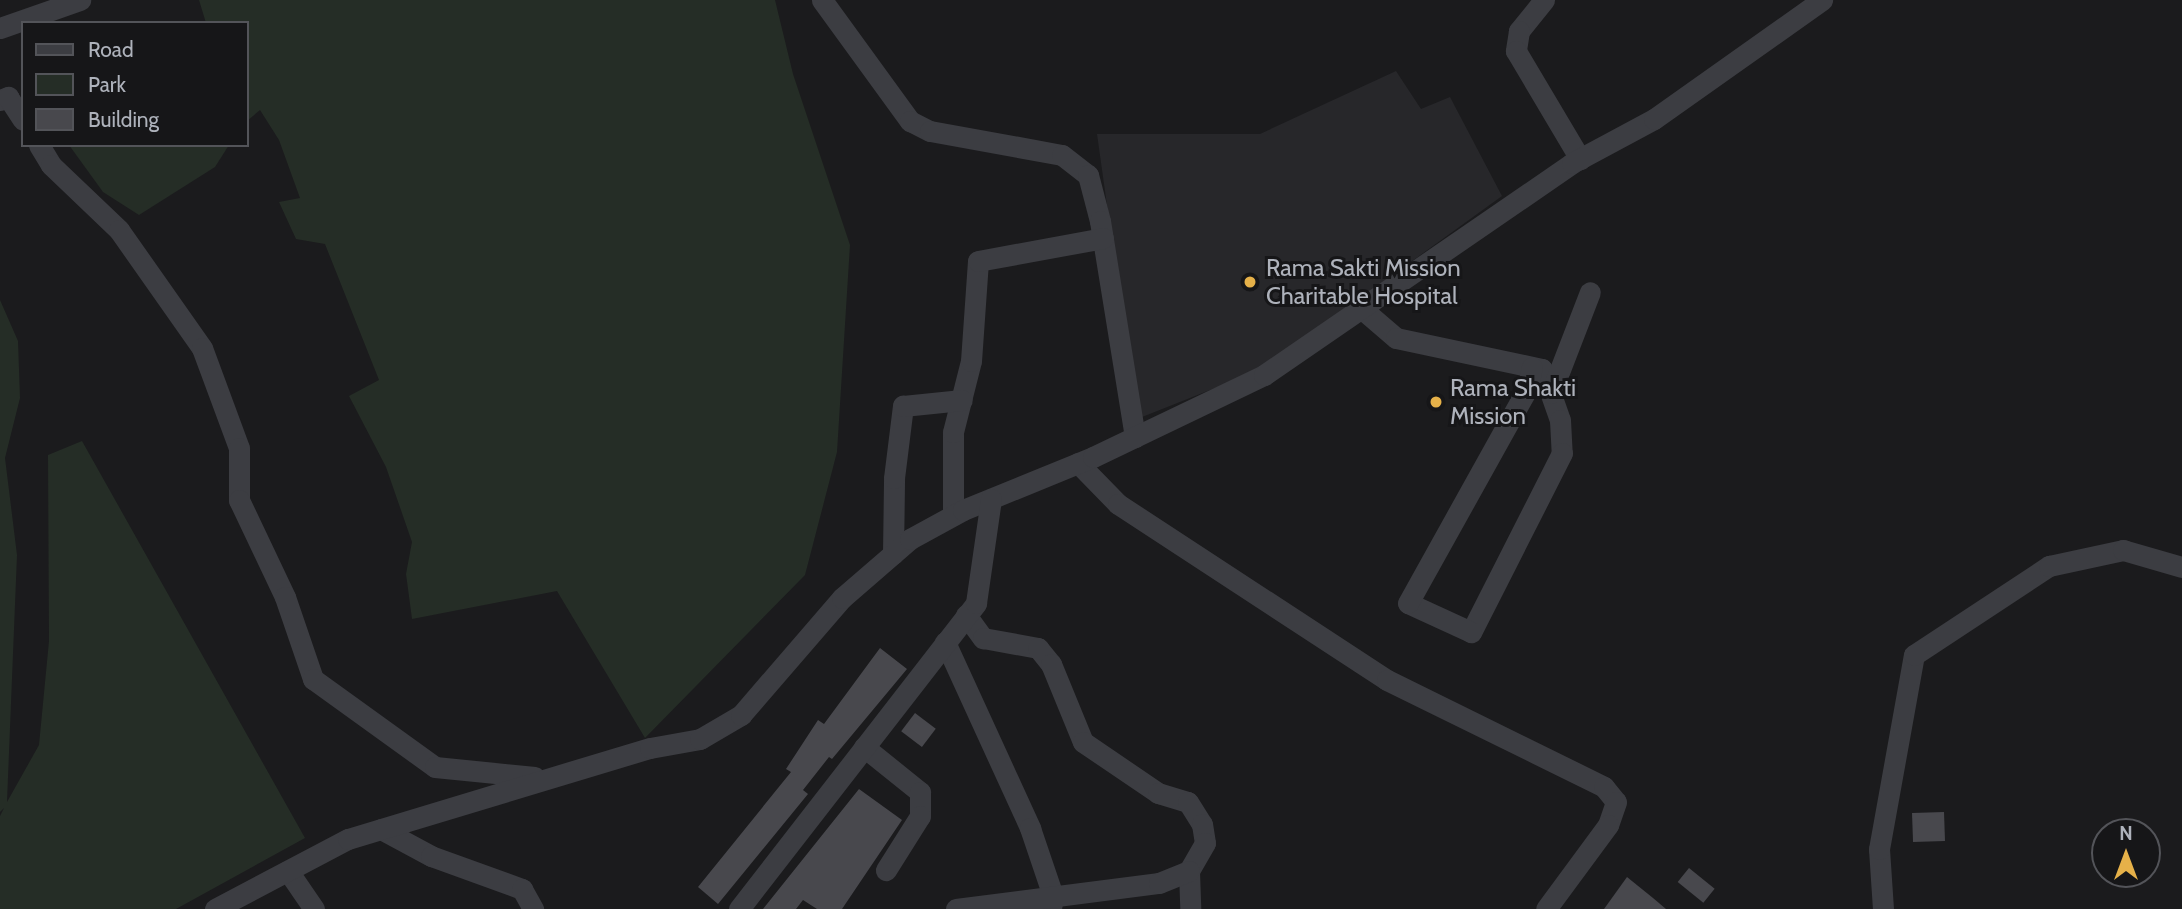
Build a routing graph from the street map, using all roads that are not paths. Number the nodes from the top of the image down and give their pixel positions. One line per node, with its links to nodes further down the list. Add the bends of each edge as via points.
1 (80, 0): 5 (street)
2 (822, 0): 10 (street, via 910,121 930,131 1062,155 1088,175)
3 (1544, 0): 9 (street, via 1520,31 1516,51)
4 (1822, 0): 9 (street, via 1654,119)
5 (0, 28)
6 (8, 91): 7 (street)
7 (21, 116)
8 (40, 147): 25 (street, via 51,165 119,230 202,348 239,448 239,500 285,597 313,679 435,767)
9 (1580, 159): 12 (street)
10 (1103, 238): 15 (street, via 978,261 971,361); 16 (street)
11 (1590, 292): 14 (street)
12 (1361, 308): 13 (street, via 1395,338); 16 (street, via 1264,375)
13 (1532, 367): 14 (street, via 1542,369); 14 (street, via 1528,387 1408,603 1471,632 1562,453 1560,420)
14 (1551, 393)
15 (962, 400): 19 (street, via 953,432); 20 (street, via 903,406 894,478)
16 (1135, 437): 17 (street)
17 (1078, 463): 18 (street); 37 (street, via 1118,504 1387,680 1604,787 1616,802 1608,825)
18 (991, 499): 19 (street); 22 (street, via 976,603)
19 (953, 516): 20 (street)
20 (893, 554): 25 (street, via 842,598 741,715 700,739 650,748)
21 (2182, 567): 38 (street, via 2123,550 2049,566 1914,655 1879,849)
22 (966, 615): 23 (street); 29 (street, via 984,638 1038,648 1051,664 1083,742 1158,793 1188,802 1202,824 1205,843)
23 (945, 642): 24 (street); 30 (street, via 1030,828)
24 (864, 747): 27 (street, via 920,792 920,816); 34 (street)
25 (550, 778): 26 (street)
26 (381, 829): 28 (street, via 348,839); 33 (street, via 431,856 522,889)
27 (887, 870)
28 (288, 871): 31 (street); 32 (street)
29 (1189, 871): 30 (street, via 1159,883); 36 (street)
30 (1052, 903): 35 (street)
31 (215, 909)
32 (314, 909)
33 (533, 909)
34 (739, 909)
35 (956, 909)
36 (1190, 909)
37 (1546, 909)
38 (1883, 909)

